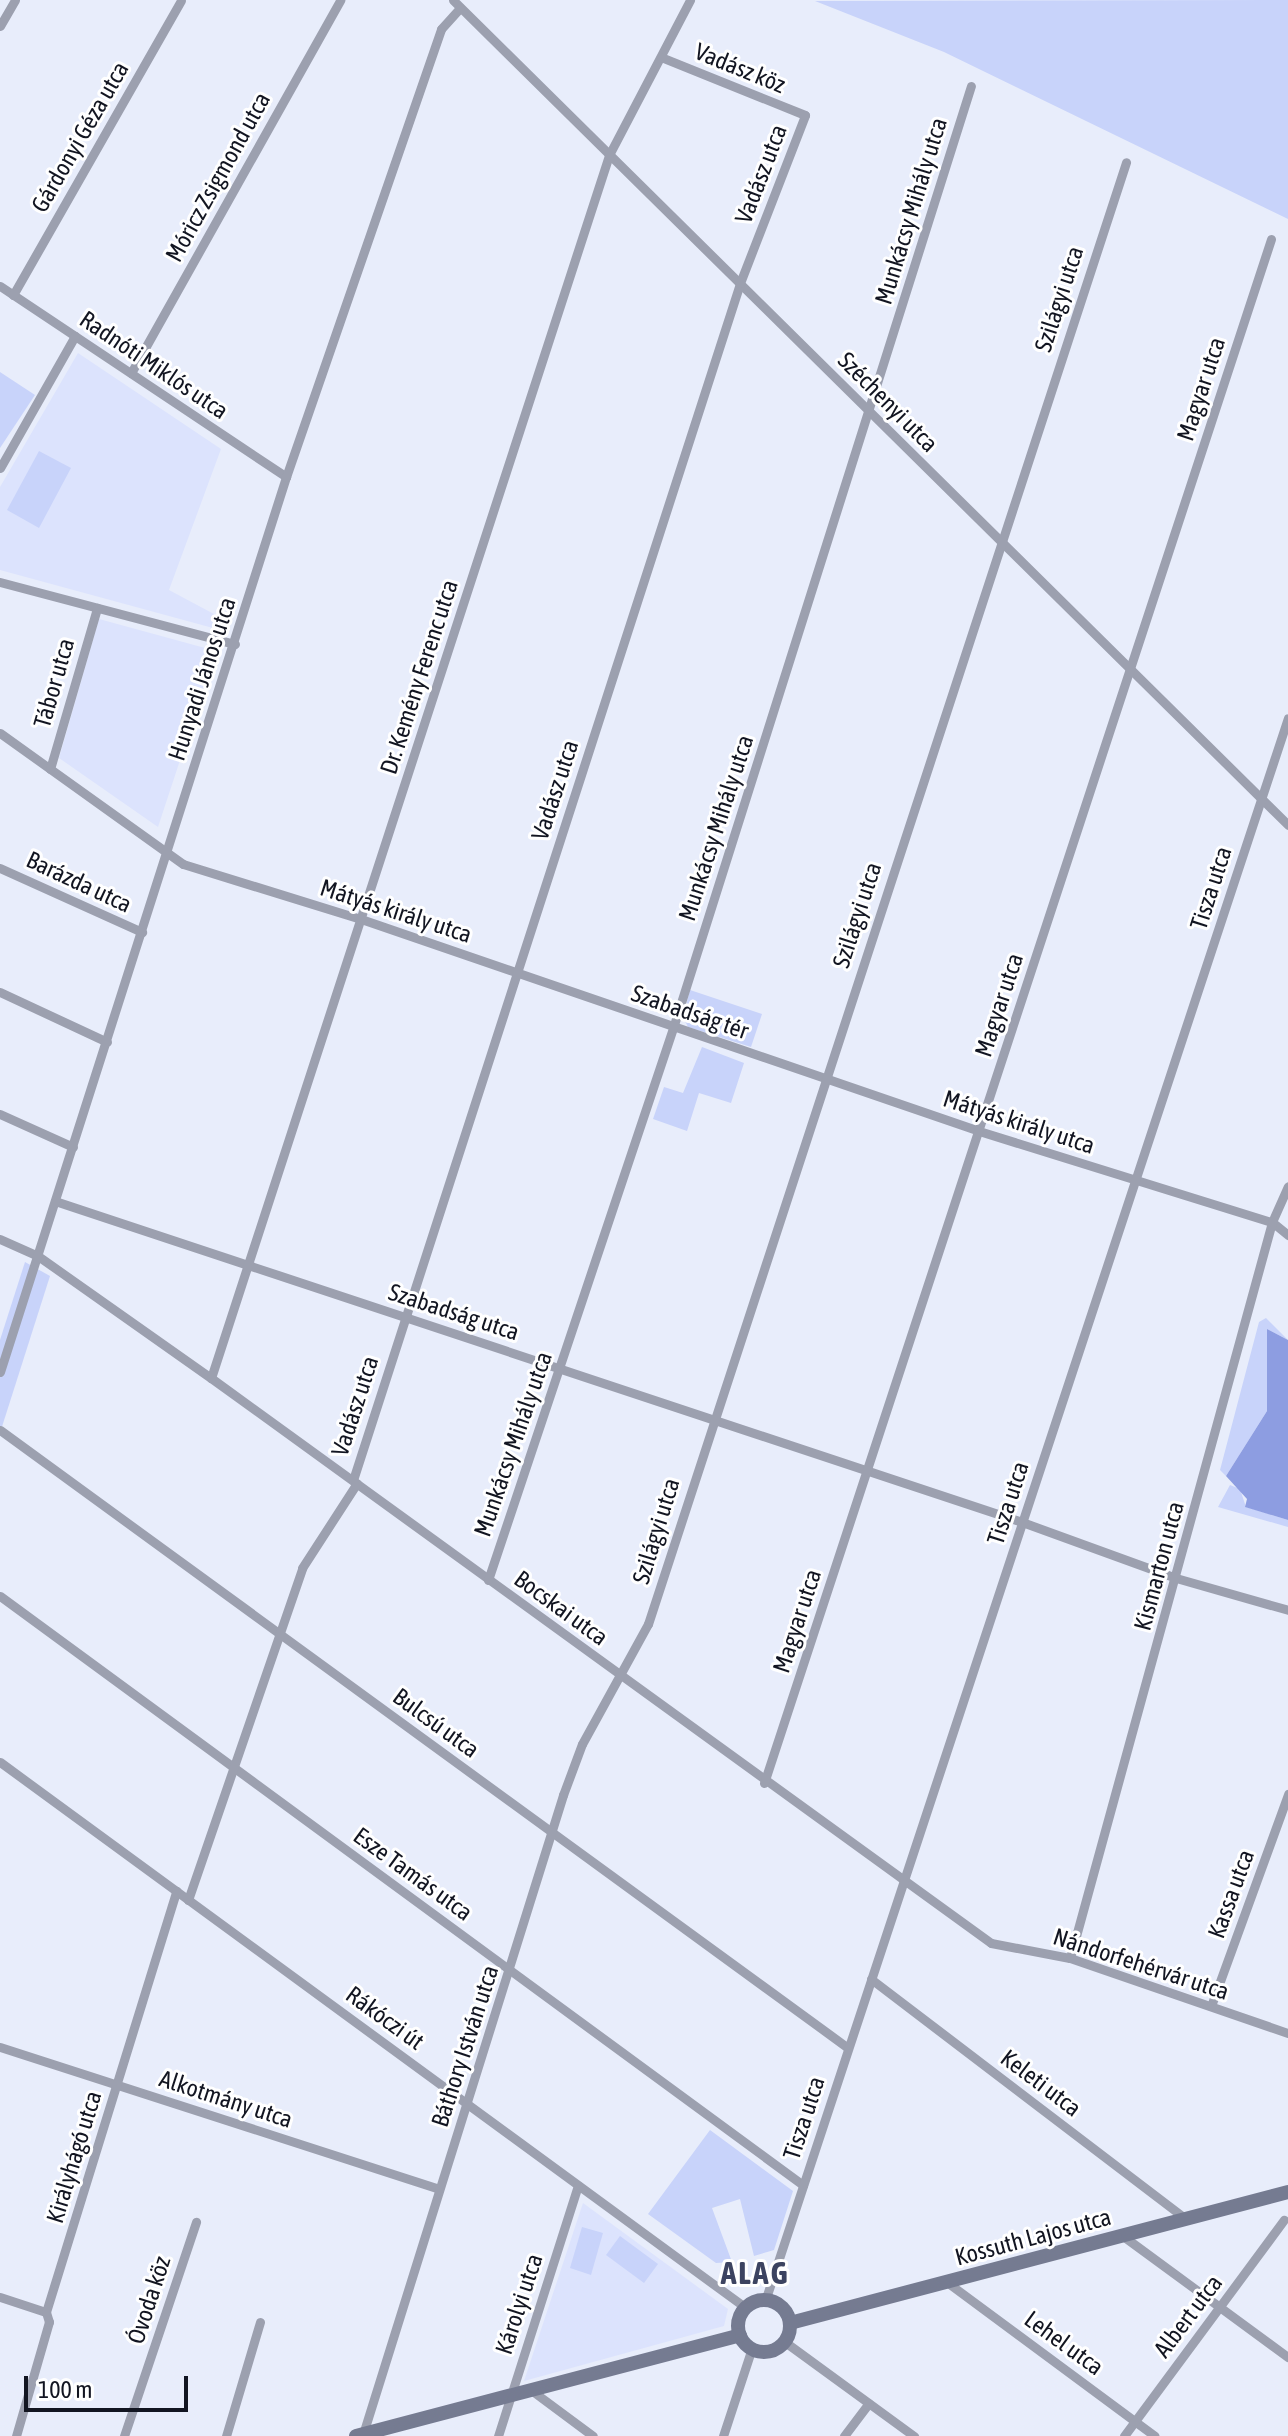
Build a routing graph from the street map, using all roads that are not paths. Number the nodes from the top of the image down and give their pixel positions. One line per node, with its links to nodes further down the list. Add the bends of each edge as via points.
1 (15, 0): 6 (street)
2 (181, 0): 15 (street, Gárdonyi Géza utca)
3 (340, 0): 17 (street, Móricz Zsigmond utca)
4 (690, 0): 7 (street, Dr. Kemény Ferenc utca)
5 (457, 4): 10 (street, Széchenyi utca); 20 (street, Hunyadi János utca, via 441,29)
6 (0, 26)
7 (661, 57): 9 (street, Vadász köz); 10 (street, Dr. Kemény Ferenc utca)
8 (971, 86): 18 (street, Munkácsy Mihály utca)
9 (805, 115): 13 (street, Vadász utca)
10 (609, 155): 13 (street, Széchenyi utca); 33 (street, Dr. Kemény Ferenc utca)
11 (1126, 162): 21 (street, Szilágyi utca)
12 (1271, 239): 25 (street, Magyar utca)
13 (740, 283): 18 (street, Széchenyi utca); 35 (street, Vadász utca)
14 (0, 286): 15 (street, Radnóti Miklós utca)
15 (13, 295): 16 (street, Radnóti Miklós utca)
16 (75, 336): 17 (street, Radnóti Miklós utca); 19 (street)
17 (131, 373): 20 (street, Radnóti Miklós utca)
18 (870, 411): 21 (street, Széchenyi utca); 38 (street, Munkácsy Mihály utca)
19 (0, 468)
20 (286, 477): 24 (street, Hunyadi János utca)
21 (1001, 541): 25 (street, Széchenyi utca); 41 (street, Szilágyi utca)
22 (0, 582): 23 (street)
23 (97, 608): 24 (street); 28 (street, Tábor utca)
24 (235, 644): 31 (street, Hunyadi János utca)
25 (1130, 669): 29 (street, Széchenyi utca); 43 (street, Magyar utca)
26 (1288, 718): 29 (street, Tisza utca)
27 (0, 733): 28 (street, Tábor utca)
28 (50, 769): 31 (street, Tábor utca)
29 (1261, 798): 30 (street, Széchenyi utca); 45 (street, Tisza utca)
30 (1288, 825)
31 (167, 853): 33 (street, Mátyás király utca, via 201,870); 34 (street, Hunyadi János utca)
32 (0, 868): 34 (street, Barázda utca)
33 (361, 919): 35 (street, Mátyás király utca); 52 (street, Dr. Kemény Ferenc utca)
34 (142, 932): 39 (street, Hunyadi János utca)
35 (517, 972): 37 (street, Mátyás király utca); 53 (street, Vadász utca)
36 (0, 992): 39 (street)
37 (614, 1007): 38 (street, Szabadság tér)
38 (673, 1028): 40 (street, Szabadság tér); 55 (street, Munkácsy Mihály utca)
39 (107, 1042): 44 (street, Hunyadi János utca)
40 (754, 1055): 41 (street, Mátyás király utca)
41 (824, 1078): 43 (street, Mátyás király utca); 57 (street, Szilágyi utca)
42 (0, 1114): 44 (street)
43 (979, 1131): 45 (street, Mátyás király utca); 59 (street, Magyar utca)
44 (73, 1147): 47 (street, Hunyadi János utca)
45 (1136, 1178): 48 (street, Mátyás király utca); 61 (street, Tisza utca)
46 (1288, 1186): 48 (street, Kismarton utca)
47 (55, 1201): 51 (street, Hunyadi János utca); 52 (street, Szabadság utca)
48 (1272, 1222): 49 (street); 62 (street, Kismarton utca)
49 (1288, 1235)
50 (0, 1239): 51 (street, Bocskai utca)
51 (38, 1256): 54 (street, Hunyadi János utca); 56 (street, Bocskai utca)
52 (249, 1265): 53 (street, Szabadság utca); 56 (street, Dr. Kemény Ferenc utca)
53 (405, 1317): 55 (street, Szabadság utca); 60 (street, Vadász utca)
54 (1, 1367)
55 (560, 1368): 57 (street, Szabadság utca); 63 (street, Munkácsy Mihály utca)
56 (211, 1378): 60 (street, Bocskai utca)
57 (712, 1419): 59 (street, Szabadság utca); 67 (street, Szilágyi utca, via 648,1624)
58 (0, 1430): 66 (street, Bulcsú utca)
59 (868, 1470): 61 (street, Szabadság utca); 70 (street, Magyar utca)
60 (355, 1482): 63 (street, Bocskai utca); 66 (street, via 302,1568)
61 (1022, 1522): 62 (street, Szabadság utca); 74 (street, Tisza utca)
62 (1176, 1578): 65 (street, Szabadság utca); 77 (street, Kismarton utca)
63 (488, 1580): 67 (street, Bocskai utca)
64 (0, 1596): 69 (street, Esze Tamás utca)
65 (1288, 1610)
66 (279, 1633): 69 (street); 73 (street, Bulcsú utca)
67 (622, 1678): 70 (street, Bocskai utca); 73 (street, Báthory István utca, via 582,1744)
68 (0, 1762): 75 (street, Rákóczi út)
69 (234, 1767): 76 (street); 78 (street, Esze Tamás utca)
70 (764, 1783): 74 (street, Bocskai utca)
71 (1288, 1794): 72 (street, Kassa utca)
72 (1283, 1825): 80 (street, Kassa utca)
73 (551, 1832): 78 (street, Báthory István utca); 83 (street, Bulcsú utca)
74 (903, 1882): 77 (street, Nándorfehérvár utca, via 991,1943); 79 (street, Tisza utca)
75 (176, 1891): 76 (street, Rákóczi út); 84 (street, Királyhágó utca)
76 (188, 1900): 85 (street, Rákóczi út)
77 (1070, 1958): 80 (street, Nándorfehérvár utca)
78 (512, 1971): 85 (street, Báthory István utca); 87 (street, Esze Tamás utca)
79 (871, 1979): 83 (street, Tisza utca); 90 (street, Keleti utca)
80 (1211, 2006): 81 (street, Nándorfehérvár utca)
81 (1288, 2033)
82 (0, 2047): 84 (street, Alkotmány utca)
83 (848, 2048): 87 (street, Tisza utca)
84 (117, 2084): 88 (street, Alkotmány utca); 99 (street, Királyhágó utca)
85 (467, 2103): 86 (street, Rákóczi út); 88 (street, Báthory István utca)
86 (578, 2185): 98 (street, Rákóczi út); 107 (street, Károlyi utca)
87 (803, 2185): 96 (street, Tisza utca)
88 (439, 2189): 110 (street, Báthory István utca)
89 (1288, 2192): 90 (street, Kossuth Lajos utca)
90 (1186, 2219): 93 (street, Kossuth Lajos utca)
91 (1284, 2220): 97 (street, Albert utca)
92 (196, 2222): 112 (street, Óvoda köz)
93 (1123, 2236): 94 (street, Kossuth Lajos utca); 97 (street)
94 (948, 2283): 101 (street, Kossuth Lajos utca); 109 (street, Lehel utca)
95 (0, 2297): 99 (street)
96 (765, 2301): 98 (street); 101 (street, via 779,2305)
97 (1219, 2307): 105 (street); 109 (street, Albert utca)
98 (746, 2308): 102 (street, via 739,2320)
99 (46, 2312): 111 (street, Királyhágó utca, via 49,2322)
100 (260, 2322): 113 (street)
101 (790, 2323): 103 (street)
102 (740, 2335): 104 (street); 106 (street)
103 (785, 2342): 104 (street, via 767,2352); 108 (street)
104 (752, 2348): 116 (street)
105 (1288, 2357)
106 (531, 2390): 107 (street); 115 (street)
107 (511, 2395): 110 (street); 114 (street, Károlyi utca)
108 (869, 2403): 117 (street); 118 (street)
109 (1135, 2421): 119 (street, Albert utca); 120 (street, Lehel utca)
110 (360, 2435)
111 (16, 2436)
112 (124, 2436)
113 (226, 2436)
114 (498, 2436)
115 (593, 2436)
116 (723, 2436)
117 (844, 2436)
118 (914, 2436)
119 (1124, 2436)
120 (1155, 2436)

